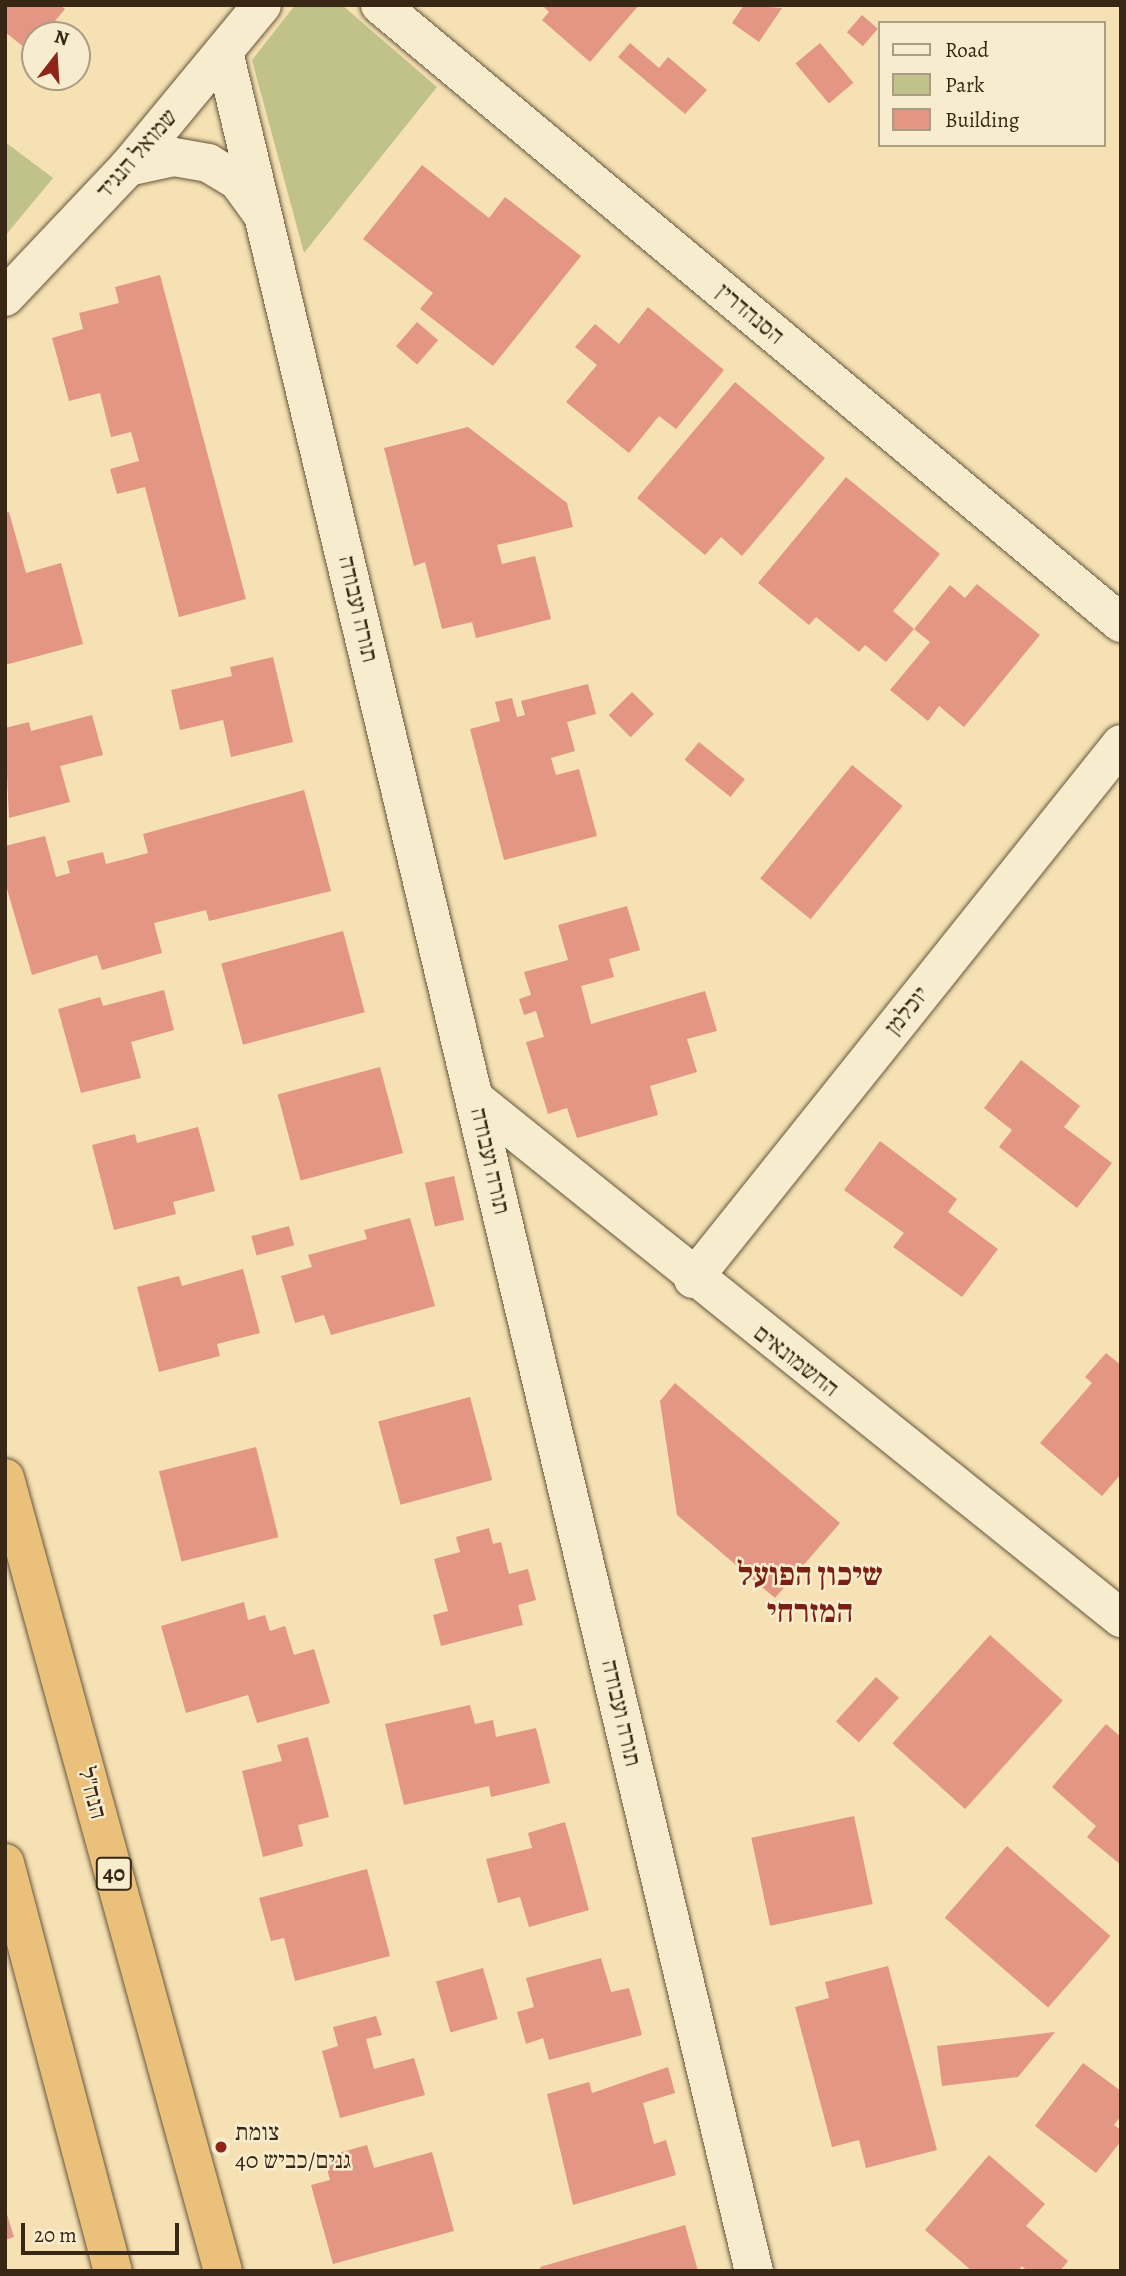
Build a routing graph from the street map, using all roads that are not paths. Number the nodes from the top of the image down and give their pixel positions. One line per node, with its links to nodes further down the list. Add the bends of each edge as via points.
1 (261, 5): 3 (street, שמואל הנגיד)
2 (380, 5): 7 (street, הסנהדרין)
3 (224, 51): 4 (street, שמואל הנגיד); 5 (street, תורה ועבודה)
4 (128, 167): 5 (street, via 174,157 208,163 238,181); 6 (street, שמואל הנגיד)
5 (264, 217): 9 (street, תורה ועבודה)
6 (5, 297)
7 (1121, 623)
8 (1121, 744): 10 (street, יוכלמן)
9 (475, 1099): 10 (street, החשמונאים); 16 (street, תורה ועבודה)
10 (693, 1279): 12 (street, החשמונאים)
11 (5, 1478): 15 (highway, הנח"ל / 40)
12 (1121, 1618)
13 (5, 1863): 14 (highway)
14 (113, 2271)
15 (223, 2271)
16 (754, 2271)

